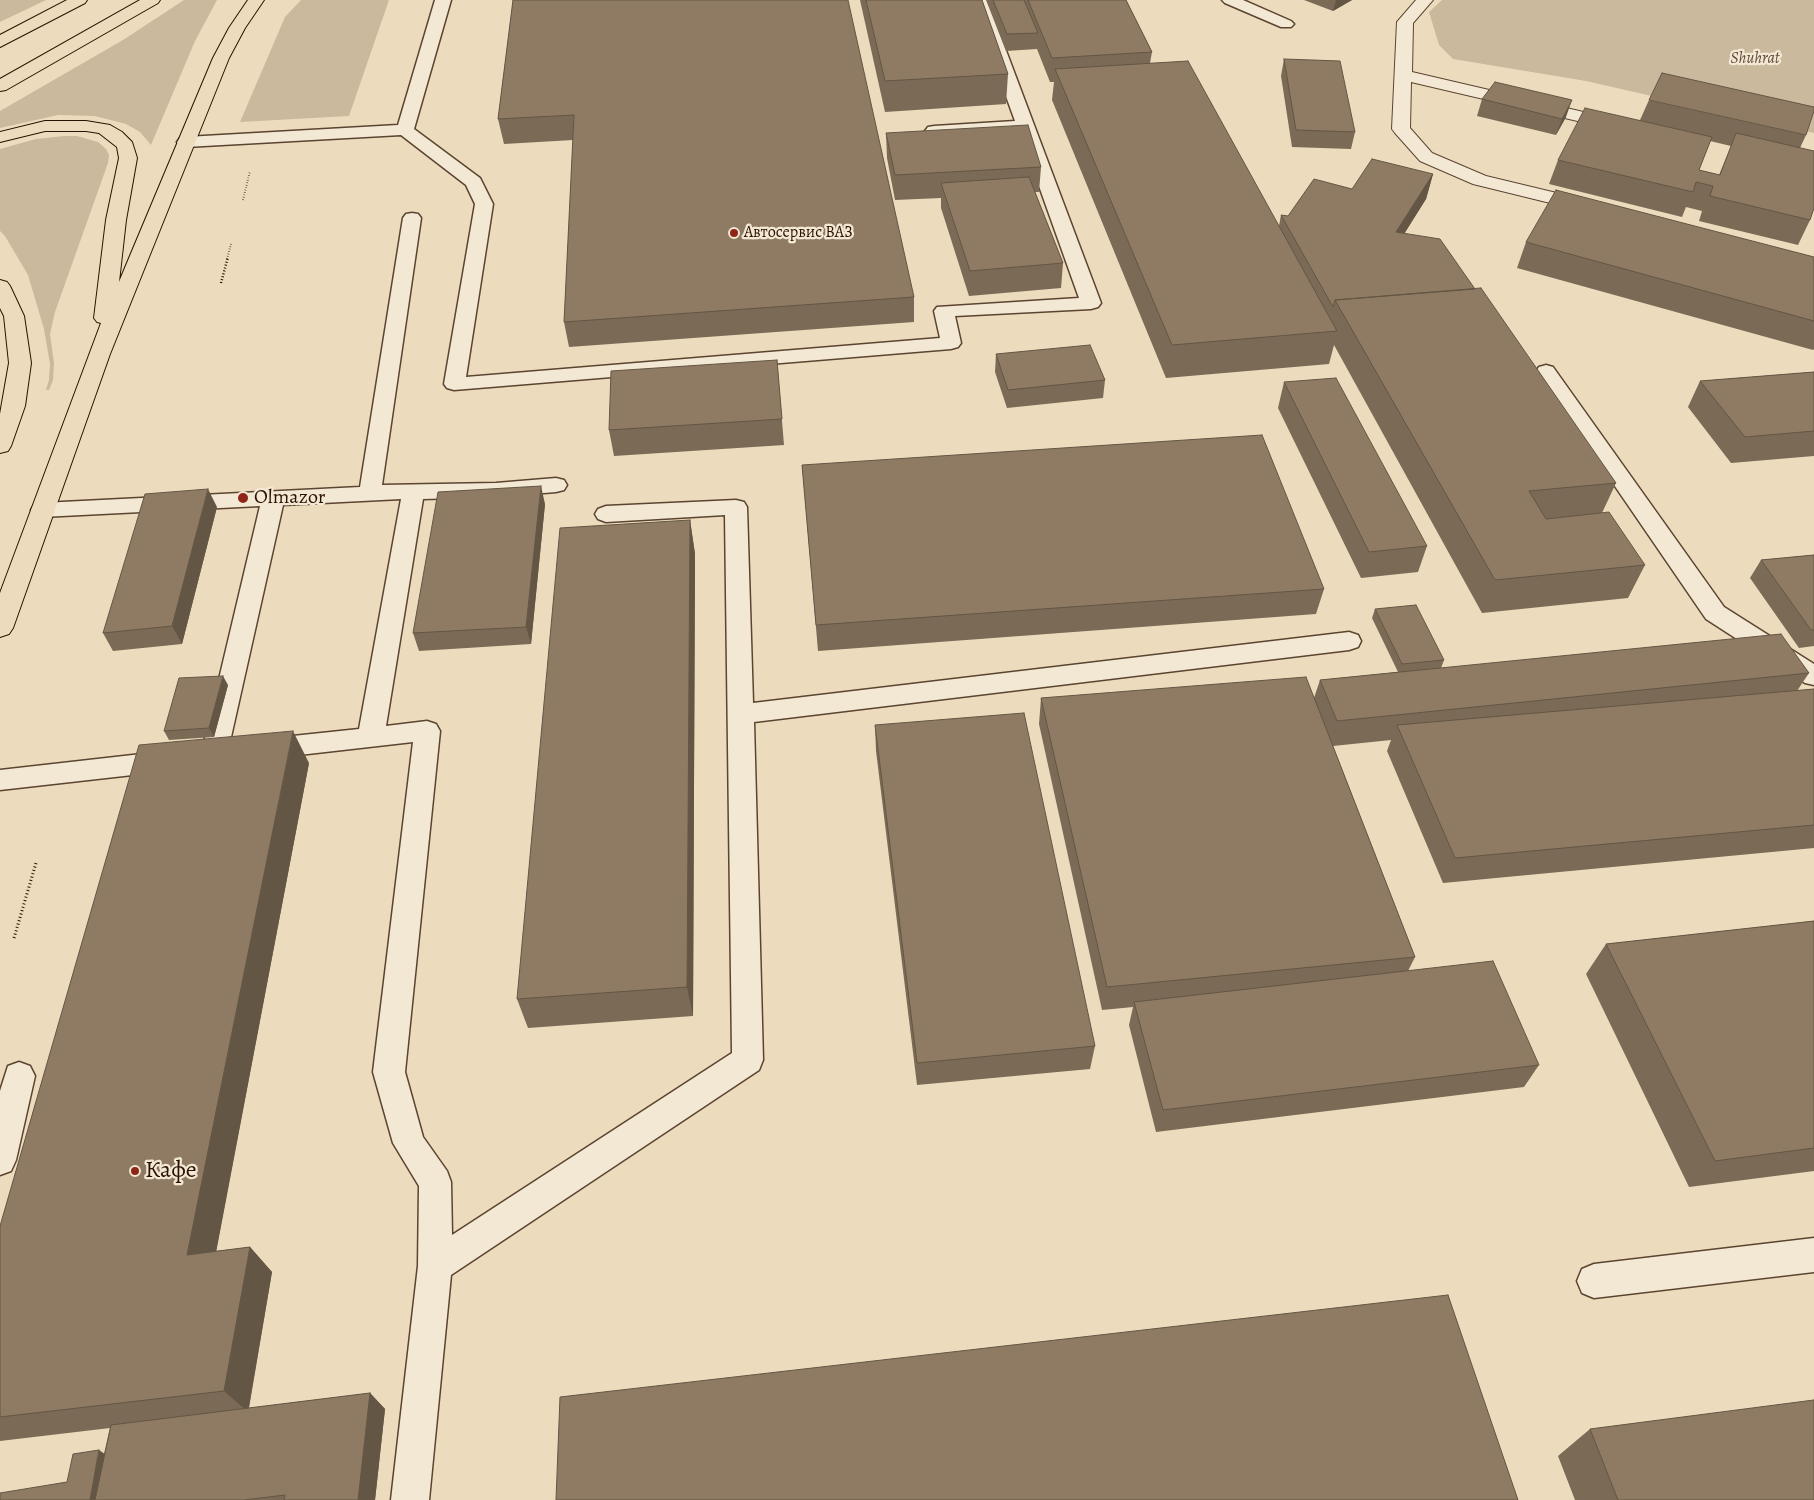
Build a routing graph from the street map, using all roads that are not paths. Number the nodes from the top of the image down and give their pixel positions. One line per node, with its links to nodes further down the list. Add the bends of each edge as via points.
1 (79, 0): 9 (main road)
2 (152, 0): 11 (main road)
3 (256, 0): 17 (main road, via 221,58)
4 (443, 0): 14 (lane)
5 (979, 0): 12 (lane)
6 (1230, 0): 8 (lane)
7 (1426, 0): 10 (street, via 1405,22)
8 (1286, 24)
9 (0, 42)
10 (1403, 75): 13 (street); 18 (street, via 1401,128 1426,157 1480,180)
11 (0, 86)
12 (1025, 125): 14 (lane, via 1092,303 944,312 951,343 454,384 484,204 474,182); 15 (lane)
13 (1637, 129)
14 (405, 130): 17 (lane)
15 (921, 132)
16 (0, 137): 21 (main road, via 45,126 86,126 104,129 126,146 128,158 116,220)
17 (186, 142): 21 (main road)
18 (1604, 210)
19 (412, 218): 26 (lane)
20 (0, 286): 23 (main road, via 14,316 20,363 14,406)
21 (99, 354): 28 (main road)
22 (1546, 371): 32 (lane, via 1715,613)
23 (0, 446)
24 (556, 485): 25 (lane)
25 (414, 492): 26 (lane); 34 (lane)
26 (370, 493): 27 (lane)
27 (272, 498): 28 (lane); 35 (lane)
28 (42, 510): 30 (main road)
29 (606, 514): 33 (lane, via 736,507)
30 (0, 628)
31 (1348, 641): 33 (lane)
32 (1814, 676)
33 (740, 714): 40 (lane, via 748,1060)
34 (371, 737): 35 (lane); 40 (lane, via 427,731 389,1072 409,1143 435,1182)
35 (214, 755): 36 (lane)
36 (0, 780)
37 (19, 1076): 38 (lane)
38 (0, 1160)
39 (1814, 1255): 41 (lane)
40 (435, 1266): 42 (lane)
41 (1594, 1281)
42 (410, 1500)

